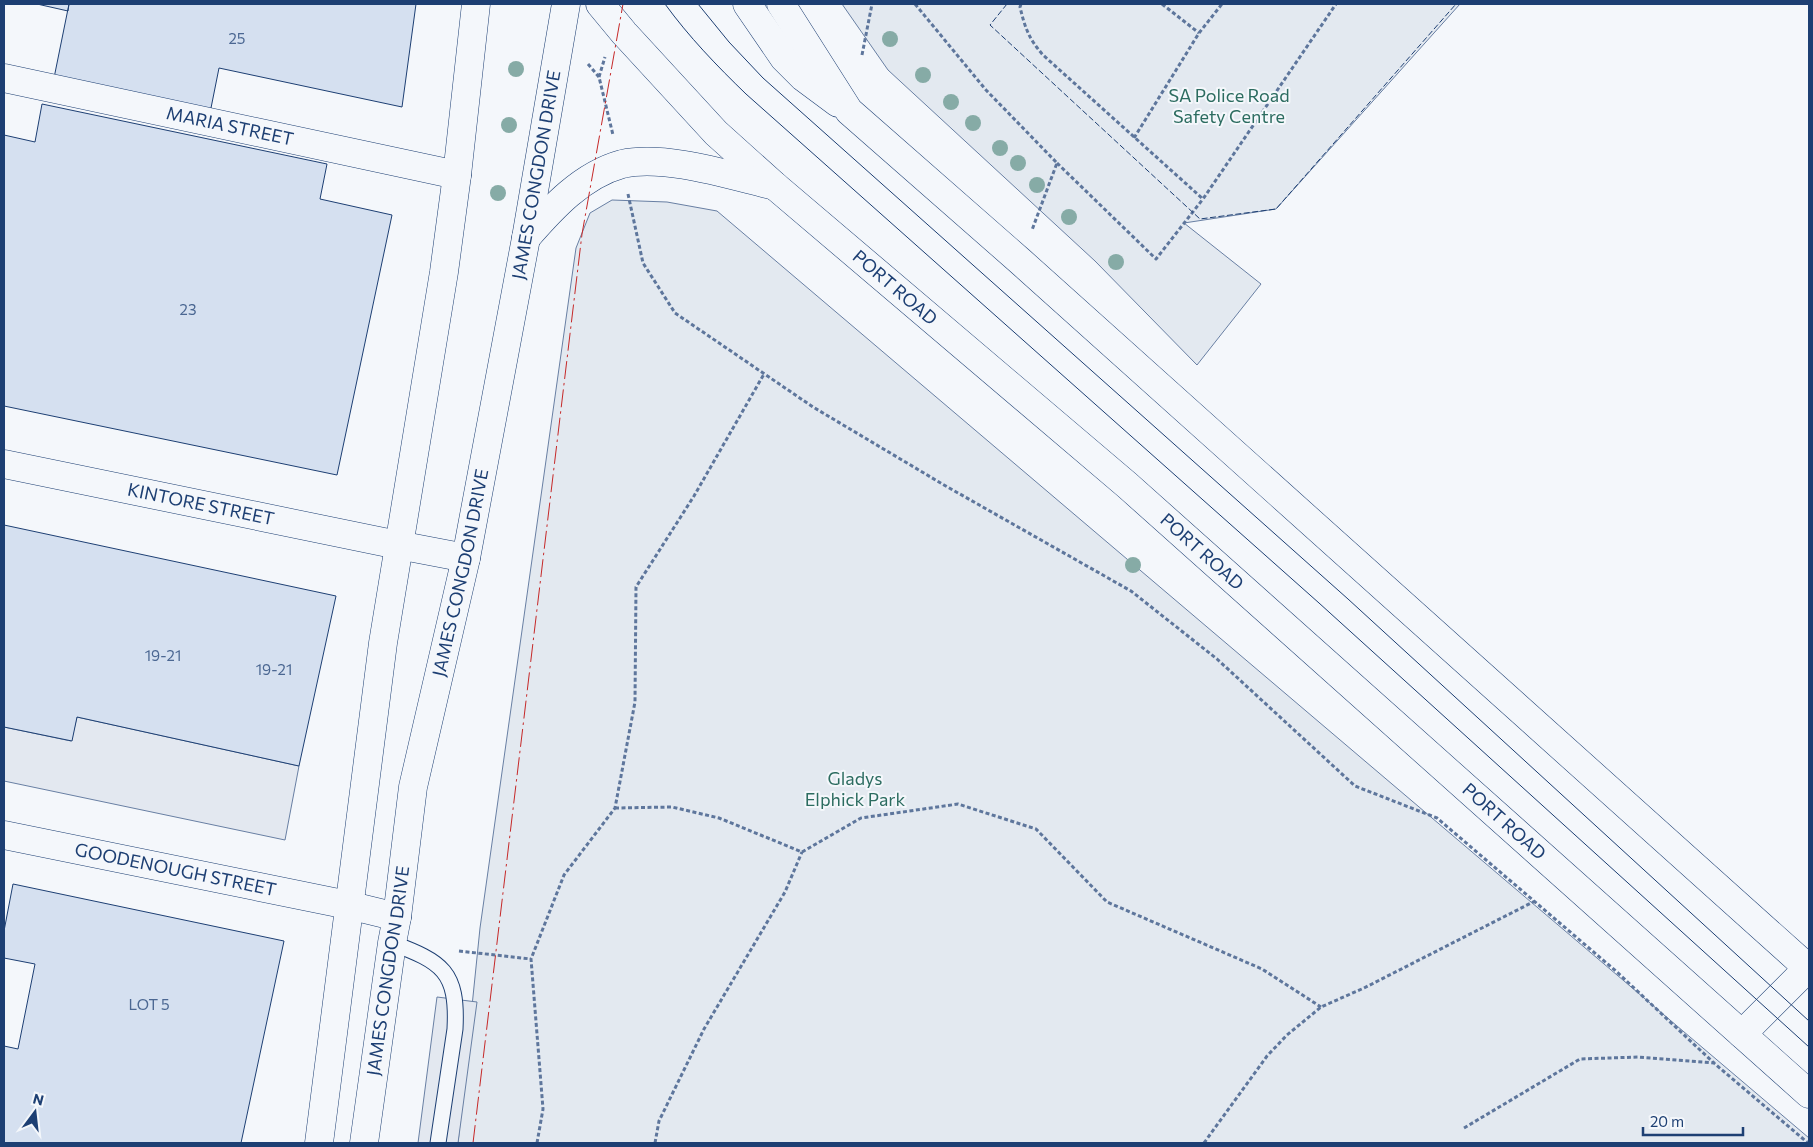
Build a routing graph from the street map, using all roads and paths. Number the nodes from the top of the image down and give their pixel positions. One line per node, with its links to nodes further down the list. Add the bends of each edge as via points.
1 (476, 4): 20 (main road)
2 (566, 4): 24 (main road, JAMES CONGDON DRIVE)
3 (600, 4): 21 (main road, PORT ROAD, via 716,133)
4 (747, 4): 16 (main road, via 784,58 803,77)
5 (781, 4): 16 (main road)
6 (872, 4): 13 (path)
7 (915, 4): 19 (path, via 986,90)
8 (1021, 4): 17 (path, via 1024,28 1043,56)
9 (1162, 4): 12 (path)
10 (1222, 4): 12 (path)
11 (1336, 4): 23 (path)
12 (1199, 33): 17 (path)
13 (862, 55)
14 (599, 77): 18 (path)
15 (4, 78): 20 (main road, MARIA STREET)
16 (849, 111): 25 (main road)
17 (1134, 138): 23 (path)
18 (615, 143)
19 (1056, 163): 23 (path, via 1156,259); 25 (path)
20 (457, 175): 28 (main road, via 432,350)
21 (775, 186): 24 (main road, via 666,163 621,165 580,185 558,202); 39 (main road, PORT ROAD, via 1126,485)
22 (627, 193): 26 (path, via 643,262 675,313)
23 (1203, 199)
24 (526, 238): 29 (main road, JAMES CONGDON DRIVE)
25 (1020, 261): 37 (main road)
26 (764, 374): 30 (path, via 694,496 636,586 635,702); 33 (path, via 813,408 1131,591 1217,660 1355,786 1437,818)
27 (4, 464): 28 (main road, KINTORE STREET)
28 (398, 544): 29 (main road, KINTORE STREET); 34 (main road)
29 (466, 558): 35 (main road, JAMES CONGDON DRIVE, via 413,787)
30 (615, 808): 32 (path, via 672,807 719,818); 46 (path, via 564,875 531,959 543,1109)
31 (4, 835): 34 (main road, GOODENOUGH STREET)
32 (802, 852): 38 (path, via 861,818 958,804 1036,829 1107,902 1262,969); 47 (path, via 785,892 700,1037 659,1121)
33 (1535, 901): 38 (path); 40 (path)
34 (348, 905): 35 (main road, GOODENOUGH STREET); 43 (main road)
35 (397, 917): 36 (main road, JAMES CONGDON DRIVE)
36 (392, 943): 44 (main road, JAMES CONGDON DRIVE); 45 (lane, via 436,963 446,974 452,989 455,1029)
37 (1809, 968): 39 (main road)
38 (1321, 1007): 48 (path, via 1267,1056)
39 (1742, 1034): 41 (main road, PORT ROAD)
40 (1715, 1064): 42 (path, via 1638,1057 1580,1060); 49 (path)
41 (1809, 1094)
42 (1464, 1128)
43 (319, 1143)
44 (364, 1143)
45 (438, 1143)
46 (537, 1143)
47 (656, 1143)
48 (1204, 1143)
49 (1808, 1143)

